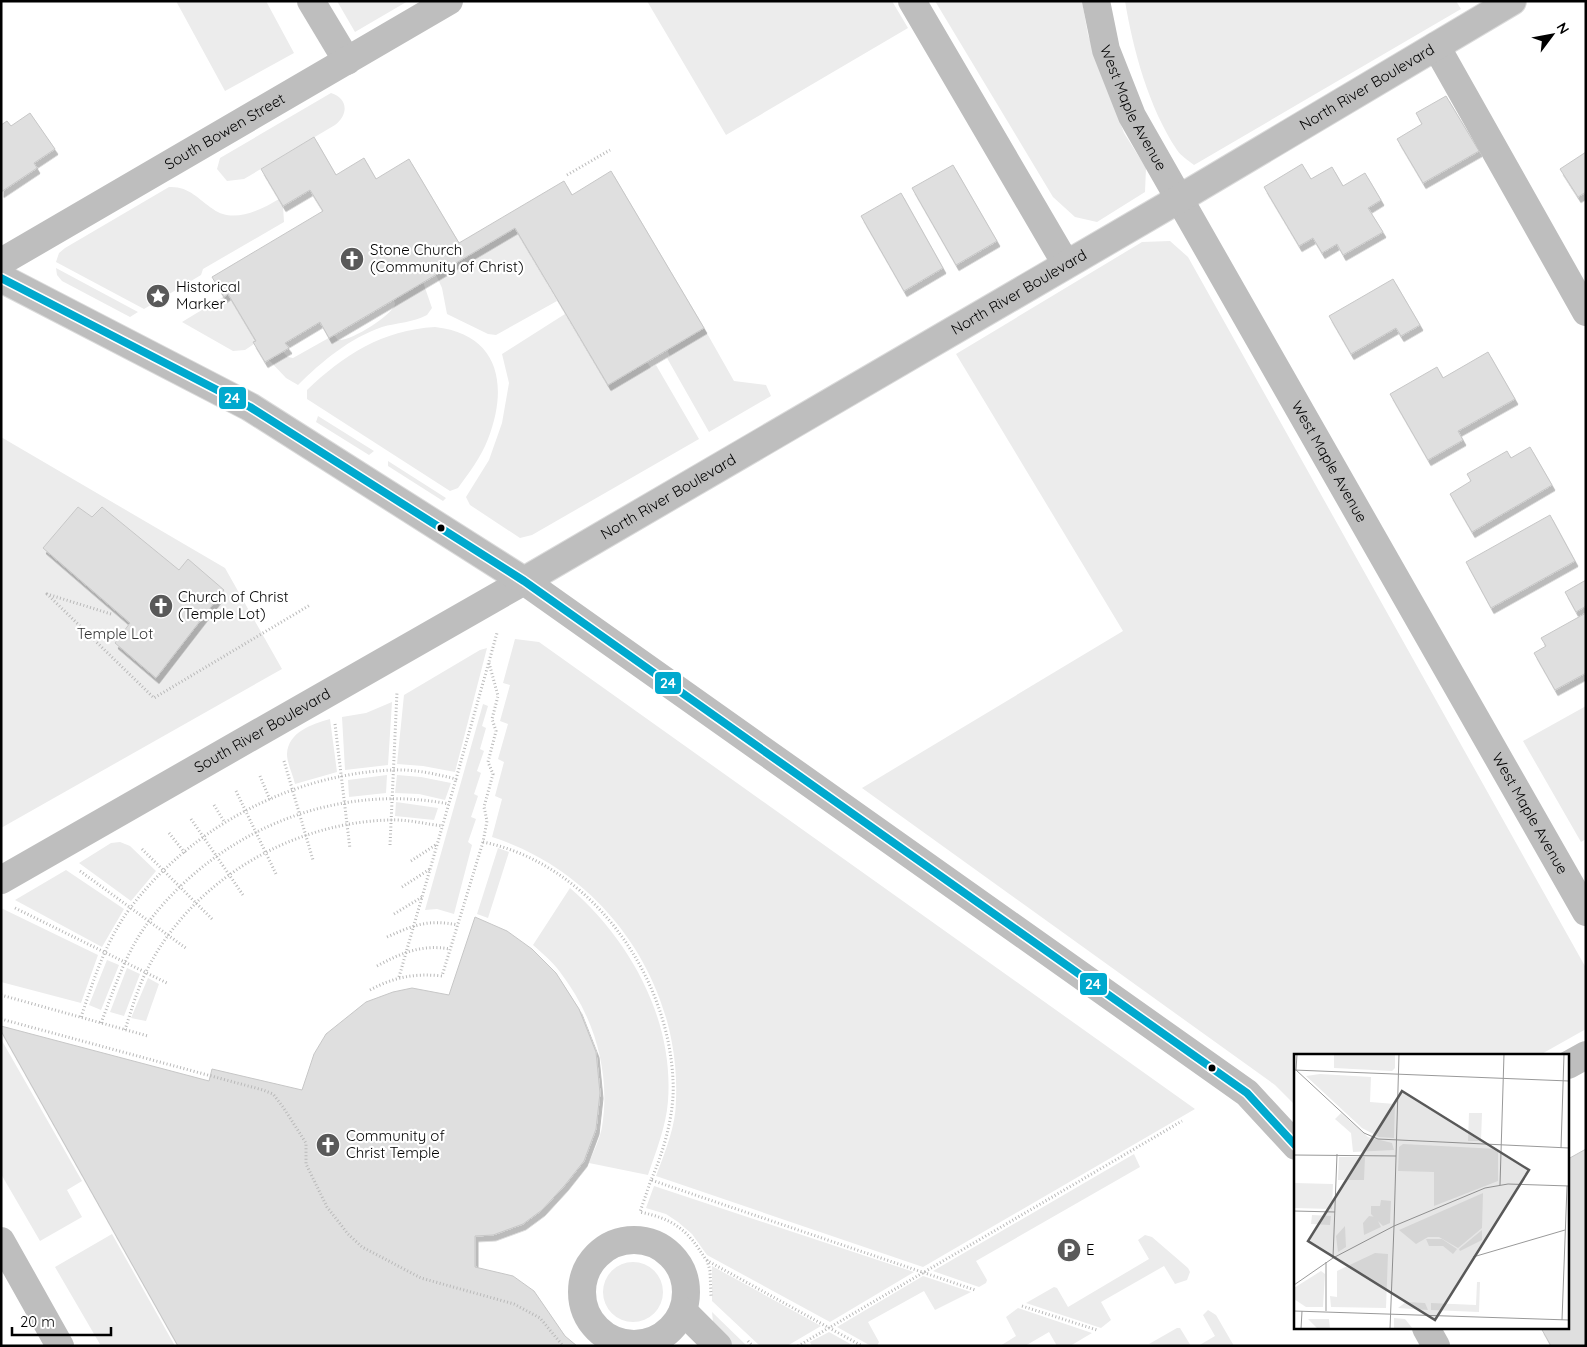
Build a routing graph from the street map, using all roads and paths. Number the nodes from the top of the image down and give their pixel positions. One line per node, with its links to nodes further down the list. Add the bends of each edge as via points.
1 (311, 1): 7 (street)
2 (449, 1): 7 (street, South Bowen Street)
3 (912, 1): 12 (street)
4 (1096, 1): 10 (street, West Maple Avenue, via 1106,50 1132,116)
5 (1512, 1): 6 (street, North River Boulevard)
6 (1436, 46): 10 (street, North River Boulevard); 14 (street)
7 (347, 61): 11 (street, South Bowen Street)
8 (610, 150): 9 (path)
9 (567, 174)
10 (1179, 199): 12 (street, North River Boulevard); 68 (street, West Maple Avenue)
11 (1, 262)
12 (1066, 264): 15 (street, North River Boulevard)
13 (1, 278): 15 (street, via 250,407)
14 (1586, 312)
15 (524, 581): 60 (street, South River Boulevard); 95 (street, via 1247,1093)
16 (310, 605): 17 (path, via 154,698 47,594)
17 (111, 614)
18 (497, 634): 19 (path)
19 (489, 663): 26 (path); 45 (path, via 498,696 492,719 496,730 488,762 493,774 484,807)
20 (397, 692): 23 (path)
21 (335, 720): 25 (path)
22 (284, 761): 27 (path)
23 (393, 770): 25 (path); 26 (path, via 425,772); 29 (path)
24 (260, 776): 30 (path)
25 (341, 776): 27 (path); 31 (path)
26 (456, 779): 32 (path)
27 (293, 790): 30 (path); 35 (path)
28 (236, 791): 34 (path)
29 (392, 797): 31 (path); 32 (path); 37 (path)
30 (270, 800): 34 (path)
31 (345, 802): 35 (path); 39 (path)
32 (449, 804): 40 (path)
33 (214, 805): 38 (path)
34 (245, 810): 38 (path); 41 (path)
35 (299, 813): 41 (path); 43 (path)
36 (191, 819): 44 (path)
37 (391, 820): 39 (path); 40 (path); 47 (path)
38 (225, 823): 44 (path)
39 (348, 824): 43 (path); 49 (path)
40 (442, 826): 46 (path)
41 (256, 831): 50 (path); 52 (path)
42 (169, 833): 51 (path)
43 (306, 835): 50 (path); 53 (path)
44 (203, 837): 51 (path); 52 (path)
45 (483, 842): 73 (path); 96 (path, via 525,855 573,886 617,930 644,972 670,1049 674,1082 664,1141)
46 (437, 844): 54 (path); 56 (path)
47 (390, 845)
48 (142, 849): 57 (path)
49 (350, 849)
50 (266, 852): 58 (path); 59 (path)
51 (185, 853): 57 (path)
52 (216, 856): 59 (path); 61 (path)
53 (313, 860)
54 (411, 861)
55 (75, 867): 67 (path)
56 (430, 869): 62 (path); 64 (path)
57 (163, 870): 61 (path); 67 (path)
58 (276, 874)
59 (229, 875): 63 (path); 65 (path)
60 (1, 880)
61 (179, 886): 65 (path); 71 (path)
62 (402, 887)
63 (243, 895)
64 (422, 897): 69 (path); 72 (path)
65 (195, 903): 70 (path); 74 (path)
66 (10, 905): 79 (path)
67 (131, 908): 71 (path); 79 (path)
68 (1586, 912)
69 (394, 914)
70 (213, 920)
71 (149, 921): 74 (path); 80 (path)
72 (414, 925): 73 (path, via 431,921); 75 (path); 78 (path)
73 (458, 925): 77 (path)
74 (168, 935): 76 (path); 82 (path)
75 (387, 937)
76 (187, 949)
77 (450, 949): 78 (path, via 438,947); 83 (path, via 442,976)
78 (407, 951): 81 (path); 83 (path)
79 (104, 952): 80 (path); 87 (path)
80 (124, 962): 82 (path); 89 (path)
81 (377, 966)
82 (146, 973): 84 (path); 90 (path)
83 (399, 977): 85 (path)
84 (167, 983)
85 (370, 990)
86 (1, 995): 87 (path)
87 (81, 1018): 89 (path)
88 (1, 1019): 107 (path, via 273,1094 306,1143 306,1164 327,1207 362,1247 421,1278 514,1304 540,1318)
89 (101, 1023): 90 (path)
90 (125, 1030): 91 (path)
91 (148, 1036)
92 (1586, 1055): 93 (street)
93 (1570, 1064)
94 (1182, 1121): 98 (path)
95 (1294, 1144)
96 (651, 1180): 98 (path); 102 (path, via 640,1212 669,1220 692,1237 706,1260)
97 (1, 1241): 106 (street)
98 (924, 1272): 99 (path); 102 (path)
99 (975, 1290)
100 (1022, 1306): 103 (path)
101 (683, 1311): 105 (street); 105 (street, via 687,1295 685,1279 667,1251 652,1243 620,1242 604,1250 591,1263 584,1279 583,1297 587,1314 597,1329 611,1339 628,1344); 108 (street)
102 (829, 1328): 109 (path); 110 (path)
103 (1097, 1330)
104 (1427, 1330): 111 (street)
105 (668, 1341)
106 (60, 1346)
107 (563, 1346)
108 (718, 1346)
109 (798, 1346)
110 (862, 1346)
111 (1436, 1346)

